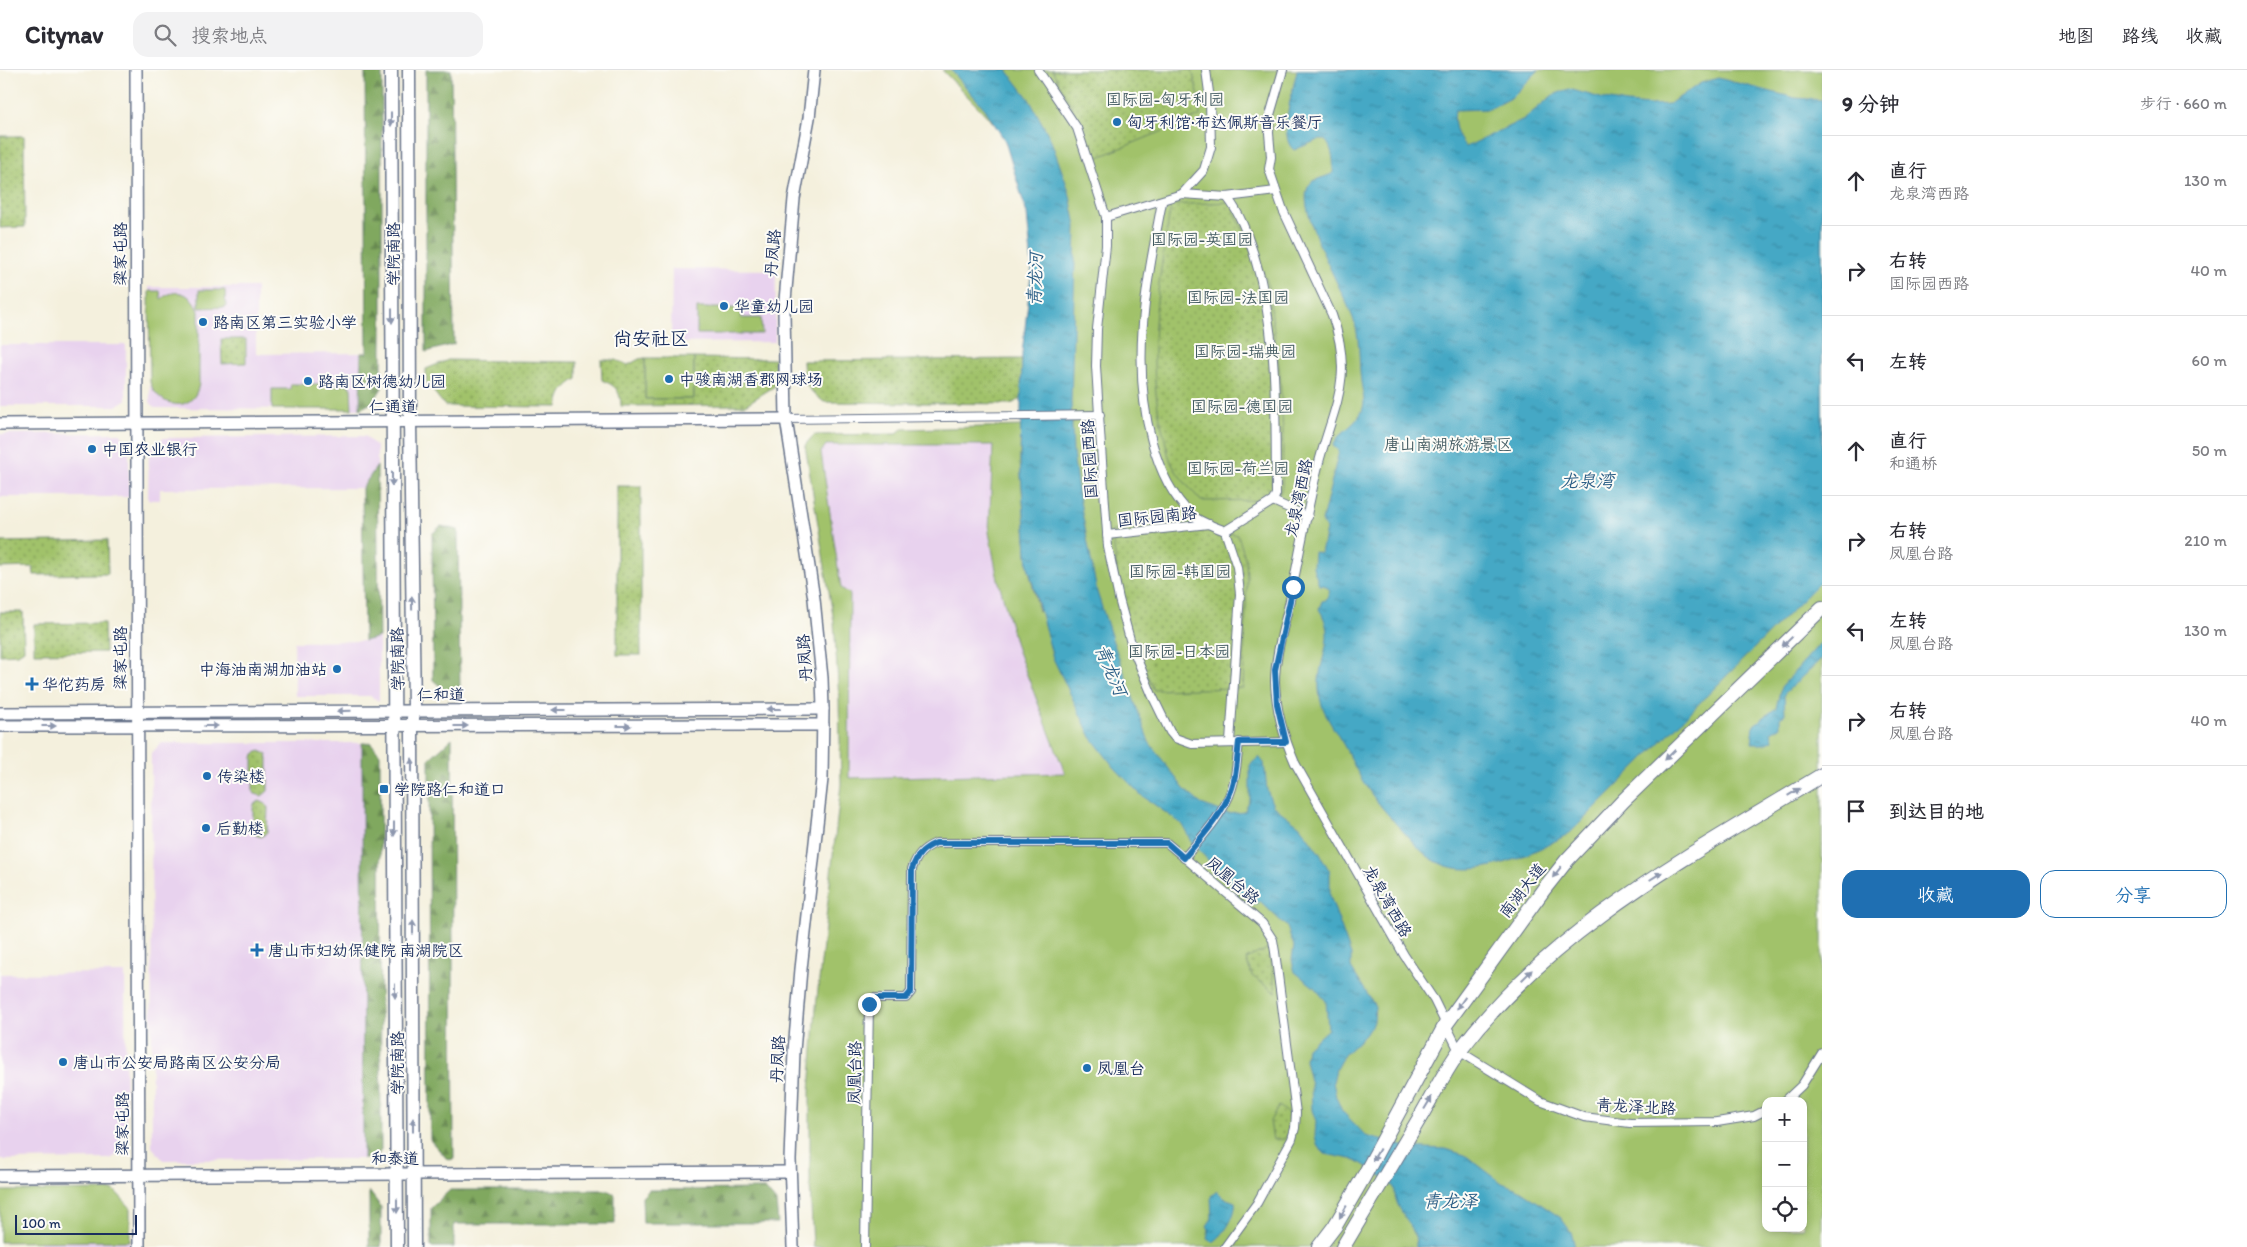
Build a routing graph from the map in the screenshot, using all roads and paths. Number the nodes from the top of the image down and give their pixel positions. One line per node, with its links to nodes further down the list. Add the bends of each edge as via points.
1 (136, 70): 17 (main road, 梁家屯路)
2 (391, 70): 15 (main road, 学院南路, one-way to 15)
3 (409, 70): 16 (main road, 学院南路)
4 (814, 70): 14 (main road, 丹凤路, via 786,273)
5 (1038, 70): 12 (street, 国际园西路, via 1077,128)
6 (1206, 70): 9 (street, via 1211,147 1204,170)
7 (1283, 70): 8 (street, 龙泉湾西路, via 1270,114 1269,169)
8 (1276, 191): 10 (street); 20 (street, 龙泉湾西路, via 1332,315 1343,363 1341,390 1318,466)
9 (1182, 194): 10 (street); 11 (street)
10 (1227, 197): 19 (street, via 1238,211 1247,233 1270,316 1276,494)
11 (1162, 202): 12 (street); 21 (street, via 1146,286 1141,341 1143,397 1153,445 1165,480 1192,515)
12 (1106, 217): 13 (street, 国际园西路, via 1097,329)
13 (1100, 415): 14 (street); 23 (street, 国际园西路)
14 (786, 419): 16 (main road, 仁通道); 25 (main road, 丹凤路, via 814,599)
15 (392, 422): 16 (main road, 仁通道); 17 (main road, 仁通道); 26 (main road, 学院南路, one-way to 26)
16 (410, 422): 27 (main road, 学院南路, one-way to 16)
17 (136, 423): 18 (main road, 仁通道); 29 (main road, 梁家屯路)
18 (0, 424)
19 (1273, 501): 20 (street); 22 (street)
20 (1308, 517): 37 (street, 龙泉湾西路, via 1275,670 1277,704)
21 (1210, 524): 22 (street); 23 (street, 国际园南路)
22 (1225, 531): 35 (street, via 1236,566 1240,594)
23 (1107, 535): 35 (street, 国际园西路, via 1118,599 1132,648 1170,732 1175,738 1192,744)
24 (1822, 608): 40 (highway, 南湖大道, one-way to 40, via 1624,800 1567,860 1521,918)
25 (823, 709): 27 (main road, 仁和道, one-way to 27); 30 (main road, 丹凤路)
26 (393, 710): 27 (main road, 仁和道); 29 (main road, 仁和道, one-way to 29); 33 (main road, 学院南路)
27 (414, 710): 34 (main road, 学院南路)
28 (0, 713): 29 (main road, 仁和道)
29 (136, 713): 32 (main road, 梁家屯路)
30 (823, 725): 34 (main road, 仁和道, one-way to 30); 45 (main road, 丹凤路, via 822,789 796,1016)
31 (0, 726): 32 (main road, 仁和道, one-way to 32)
32 (136, 726): 33 (main road, 仁和道, one-way to 33); 46 (main road, 梁家屯路)
33 (394, 726): 34 (main road, 仁和道); 47 (main road, 学院南路, one-way to 47)
34 (412, 727): 48 (main road, 学院南路, one-way to 34)
35 (1230, 742): 36 (street, 国际园西路)
36 (1239, 742): 37 (street, 国际园西路); 39 (street, via 1233,785 1222,808)
37 (1286, 742): 40 (street, 龙泉湾西路, via 1356,872)
38 (1822, 775): 41 (highway, one-way to 38, via 1541,961 1590,922 1650,880)
39 (1184, 858): 54 (street, 凤凰台路, via 1167,843 936,843 923,849 912,869 911,992 906,998 873,998 869,1004); 55 (street, 凤凰台路, via 1251,913 1273,940 1296,1113 1292,1139 1256,1203)
40 (1446, 1024): 41 (street); 56 (highway, 南湖大道, one-way to 56, via 1388,1135 1335,1226)
41 (1459, 1051): 44 (street, 青龙泽北路, via 1540,1101 1584,1117 1630,1122 1717,1122); 57 (highway, one-way to 41)
42 (1822, 1053): 43 (street, via 1802,1085)
43 (1789, 1097)
44 (1762, 1112)
45 (790, 1172): 48 (main road, 和泰道); 53 (main road, 丹凤路)
46 (138, 1174): 47 (main road, 和泰道); 49 (main road, 和泰道); 50 (main road, 梁家屯路)
47 (397, 1174): 48 (main road, 和泰道); 51 (main road, 学院南路, one-way to 51)
48 (414, 1174): 52 (main road, 学院南路)
49 (0, 1176)
50 (139, 1247)
51 (397, 1247)
52 (414, 1247)
53 (793, 1247)
54 (865, 1247)
55 (1225, 1247)
56 (1318, 1247)
57 (1343, 1247)

